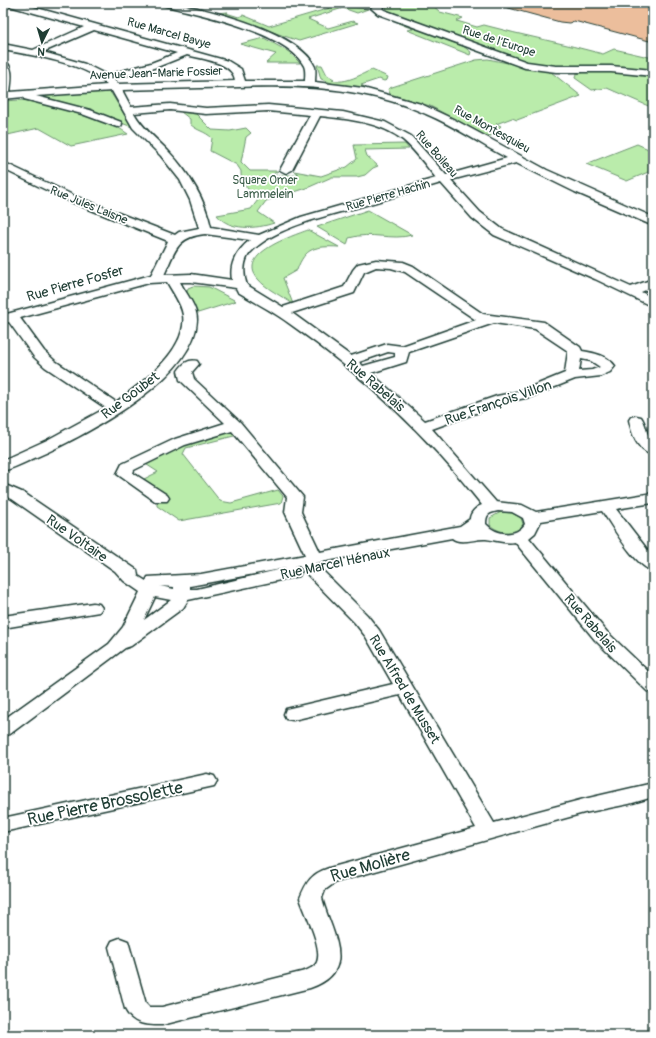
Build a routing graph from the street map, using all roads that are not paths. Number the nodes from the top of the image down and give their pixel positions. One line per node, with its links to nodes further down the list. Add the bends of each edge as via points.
1 (9, 3): 4 (street, Rue Marcel Bavye)
2 (165, 3): 12 (street, via 257,29 281,40 299,52 310,64 313,75)
3 (382, 3): 9 (street, Rue de l'Europe, via 376,8 381,12 519,64 556,69 611,69)
4 (94, 26): 6 (street, Rue Marcel Bavye); 7 (street)
5 (3, 47): 7 (street)
6 (187, 52): 10 (street); 11 (street, Rue Marcel Bavye, via 228,65 239,73)
7 (34, 53): 10 (street, via 84,68)
8 (3, 64): 14 (street, via 7,75)
9 (653, 73)
10 (110, 82): 11 (street, Avenue Jean-Marie Fossier); 13 (street, Avenue Jean-Marie Fossier); 15 (street)
11 (240, 84): 12 (street, Avenue Jean-Marie Fossier)
12 (310, 84): 18 (street, Rue Montesquieu, via 366,91 408,102 449,120)
13 (24, 94): 14 (street, Avenue Jean-Marie Fossier); 17 (street)
14 (4, 96)
15 (127, 110): 16 (street, Rue Boileau, via 170,107 206,112 261,108); 23 (street, via 142,132 169,158 183,176 198,204)
16 (316, 112): 20 (street); 21 (street, Rue Boileau, via 358,118 395,130 410,141)
17 (117, 124)
18 (517, 159): 21 (street, Rue Pierre Hachin); 22 (street, Rue Montesquieu)
19 (3, 165): 25 (street, Rue Jules Laisne, via 73,200)
20 (286, 170)
21 (442, 180): 24 (street, Rue Pierre Hachin, via 323,214); 30 (street, Rue Boileau, via 476,215 498,232)
22 (653, 221)
23 (206, 231): 24 (street, via 227,232); 25 (street, via 190,233)
24 (261, 239): 29 (street, Rue Pierre Hachin, via 246,250 240,259)
25 (176, 240): 26 (street)
26 (156, 278): 27 (street, Rue Pierre Fosfer); 33 (street, Rue Pierre Fosfer)
27 (171, 278): 29 (street, Rue Pierre Fosfer); 41 (street, Rue Goubet, via 189,311 190,322 184,340 162,372)
28 (653, 283): 30 (street)
29 (240, 285): 32 (street, Rue Rabelais)
30 (631, 291): 31 (street, Rue Boileau)
31 (653, 303)
32 (281, 312): 34 (street, via 349,290 361,267 382,263 406,267 475,315); 37 (street, Rue Rabelais)
33 (8, 318): 41 (street, via 39,354 55,368)
34 (490, 320): 35 (street); 36 (street, via 539,325 574,348)
35 (403, 350): 37 (street, via 387,348); 39 (street, via 401,359)
36 (575, 354): 40 (street); 40 (street, Rue François Villon, via 595,357 608,366 590,375)
37 (349, 361): 39 (street, Rue Rabelais)
38 (192, 364): 43 (street, Rue Alfred de Musset, via 185,371 187,380)
39 (362, 371): 44 (street, Rue Rabelais)
40 (572, 375): 44 (street, Rue François Villon, via 525,394 502,399)
41 (116, 408): 46 (street, Rue Goubet, via 67,438)
42 (636, 420): 45 (street, via 640,437)
43 (235, 425): 48 (street, via 180,442 127,467 125,474); 56 (street, Rue Alfred de Musset, via 295,496 293,512)
44 (423, 427): 51 (street, Rue Rabelais)
45 (653, 450)
46 (3, 466)
47 (3, 489): 58 (street, Rue Voltaire, via 18,496 123,570)
48 (161, 498)
49 (653, 498): 50 (street)
50 (606, 506): 52 (street); 57 (street, via 640,553)
51 (492, 507): 52 (street, via 515,507); 53 (street, via 480,513)
52 (531, 518): 55 (street, via 530,529)
53 (477, 522): 54 (street, via 480,528); 56 (street, Rue Marcel Hénaux, via 461,531)
54 (489, 534): 55 (street, via 500,537); 56 (street, Rue Marcel Hénaux, via 461,536)
55 (518, 536): 63 (street, Rue Rabelais, via 601,636)
56 (310, 562): 59 (street, Rue Marcel Hénaux); 64 (street, Rue Alfred de Musset, via 368,627)
57 (653, 566)
58 (152, 586): 59 (street, Rue Marcel Hénaux); 62 (street, via 131,629)
59 (182, 588): 62 (street, via 180,600 173,608 136,636)
60 (93, 608): 61 (street)
61 (3, 622)
62 (115, 648): 66 (street)
63 (653, 687)
64 (404, 688): 65 (street); 70 (street, Rue Alfred de Musset)
65 (292, 714)
66 (3, 729)
67 (208, 781): 69 (street, Rue Pierre Brossolette)
68 (653, 790): 70 (street, Rue Molière)
69 (3, 825)
70 (489, 832): 71 (street, Rue Molière, via 322,879 316,885 311,898 329,949 329,961 325,971 310,979 162,1016 145,1016 136,1010)
71 (120, 947)

